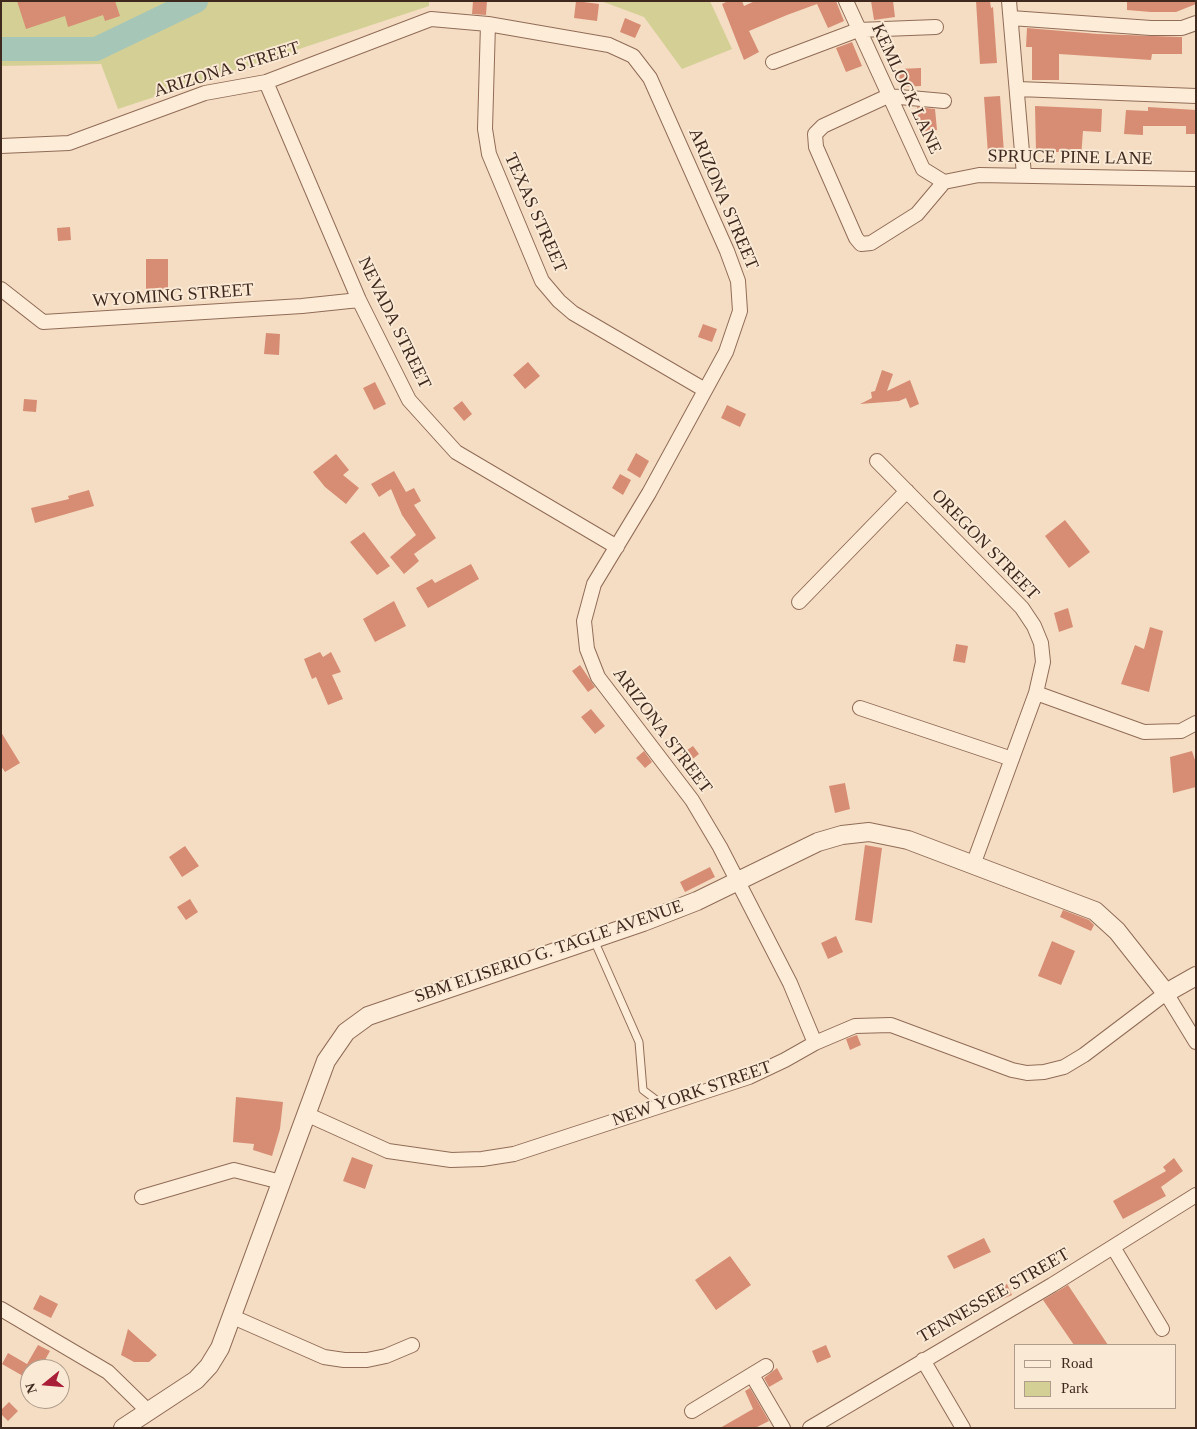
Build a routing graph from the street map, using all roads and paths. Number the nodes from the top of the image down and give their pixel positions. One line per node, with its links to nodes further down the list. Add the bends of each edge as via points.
1 (846, 1): 7 (street, KEMLOCK LANE)
2 (1009, 1): 3 (street)
3 (1011, 18): 5 (street, via 1151,28 1182,28); 10 (street)
4 (488, 24): 9 (street, ARIZONA STREET, via 431,19); 20 (street, TEXAS STREET, via 485,129 489,154 542,281 573,313); 20 (street, ARIZONA STREET, via 609,45 633,56 650,78 738,281 740,311 726,352)
5 (1196, 24)
6 (936, 27): 7 (street)
7 (858, 30): 8 (street); 11 (street, KEMLOCK LANE)
8 (773, 62)
9 (266, 82): 14 (street, ARIZONA STREET, via 205,93 69,143); 19 (street, NEVADA STREET)
10 (1018, 88): 12 (street); 15 (street)
11 (888, 96): 13 (street); 17 (street, KEMLOCK LANE, via 923,169); 17 (street, via 823,126 815,134 816,147 856,238 861,244 871,243 917,214)
12 (1196, 96)
13 (944, 102)
14 (1, 146)
15 (1024, 175): 16 (street, SPRUCE PINE LANE); 17 (street, SPRUCE PINE LANE, via 979,175)
16 (1196, 179)
17 (944, 182)
18 (1, 289): 19 (street, WYOMING STREET, via 42,322)
19 (359, 300): 23 (street, NEVADA STREET, via 409,400 456,452)
20 (705, 390): 23 (street, ARIZONA STREET)
21 (877, 460): 22 (street, OREGON STREET)
22 (907, 491): 24 (street); 25 (street, OREGON STREET, via 1022,608 1034,626 1041,643 1043,662)
23 (617, 547): 30 (street, ARIZONA STREET, via 594,584 584,621 587,649 598,678 692,800)
24 (799, 602)
25 (1036, 693): 27 (street, via 1144,732 1181,730); 28 (street, OREGON STREET)
26 (860, 708): 28 (street)
27 (1196, 723)
28 (1012, 759): 29 (street, OREGON STREET)
29 (973, 865): 30 (street, SBM ELISERIO G. TAGLE AVENUE, via 908,840 869,832 818,842); 33 (street, SBM ELISERIO G. TAGLE AVENUE, via 1094,911 1117,931)
30 (737, 880): 31 (street, SBM ELISERIO G. TAGLE AVENUE, via 697,901); 34 (street, ARIZONA STREET, via 790,982)
31 (594, 940): 36 (lane, via 639,1042 643,1090); 37 (street, SBM ELISERIO G. TAGLE AVENUE, via 368,1016 346,1032 333,1049)
32 (1196, 976): 33 (street, NEW YORK STREET)
33 (1166, 993): 34 (street, NEW YORK STREET, via 1084,1055 1064,1067 1044,1072 1012,1070 891,1024 854,1026); 35 (street, SBM ELISERIO G. TAGLE AVENUE)
34 (815, 1042): 36 (street, NEW YORK STREET, via 749,1077)
35 (1196, 1042)
36 (664, 1105): 37 (street, NEW YORK STREET, via 514,1154 451,1160 388,1151)
37 (306, 1114): 38 (street, SBM ELISERIO G. TAGLE AVENUE)
38 (281, 1182): 40 (street, via 234,1170); 43 (street, SBM ELISERIO G. TAGLE AVENUE)
39 (1196, 1195): 41 (street, TENNESSEE STREET)
40 (142, 1198)
41 (1114, 1247): 44 (street); 46 (street, TENNESSEE STREET)
42 (1, 1309): 50 (street, via 108,1372)
43 (233, 1317): 45 (street, via 324,1357 367,1360); 50 (street, SBM ELISERIO G. TAGLE AVENUE, via 209,1366 196,1380)
44 (1162, 1329)
45 (412, 1345)
46 (923, 1360): 53 (street, TENNESSEE STREET); 54 (street)
47 (766, 1366): 48 (street)
48 (752, 1374): 49 (street); 52 (street)
49 (692, 1411)
50 (149, 1412): 51 (street, SBM ELISERIO G. TAGLE AVENUE)
51 (123, 1428)
52 (783, 1428)
53 (810, 1428)
54 (962, 1428)

